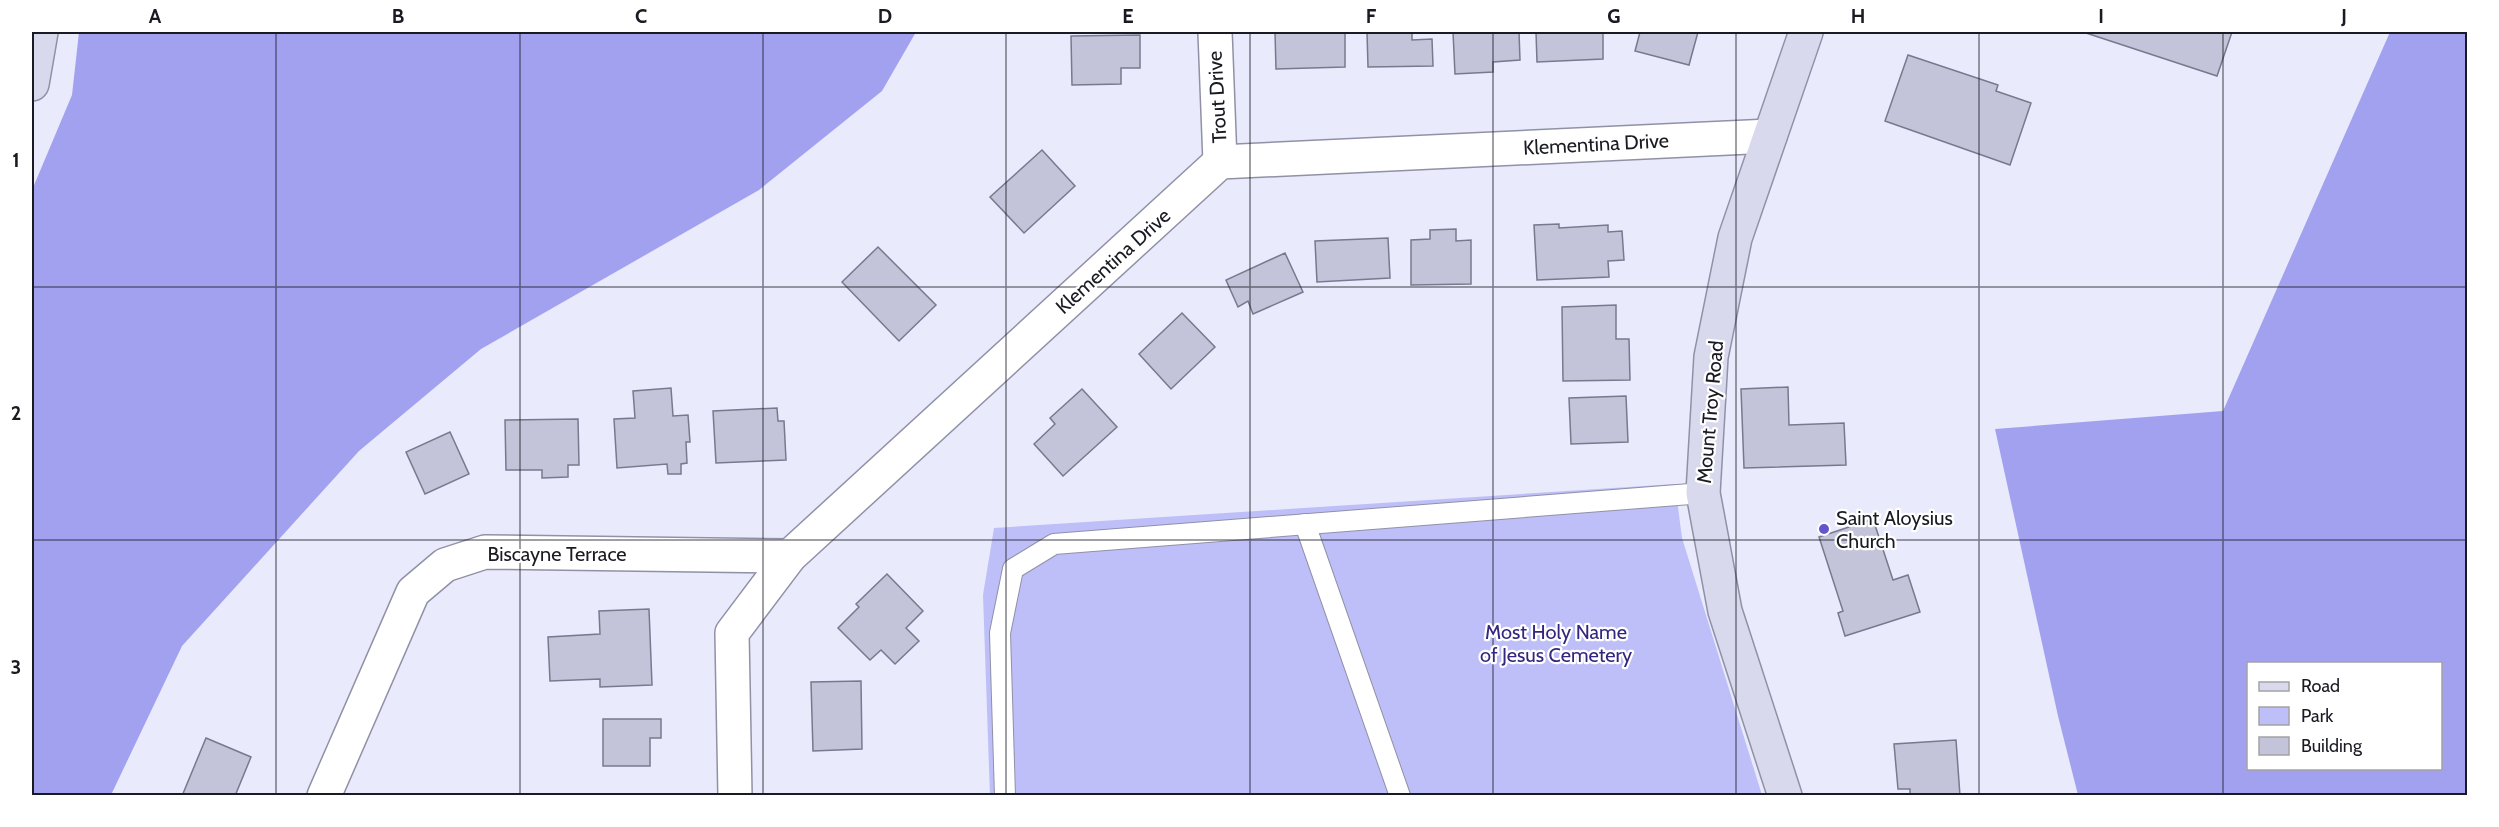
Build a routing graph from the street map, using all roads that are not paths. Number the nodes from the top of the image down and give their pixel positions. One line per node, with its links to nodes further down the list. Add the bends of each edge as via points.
1 (41, 32): 4 (street)
2 (1215, 32): 6 (street, Trout Drive)
3 (1806, 32): 5 (street, Mount Troy Road)
4 (32, 84)
5 (1770, 136): 6 (street, Klementina Drive); 7 (street, Mount Troy Road, via 1735,238 1711,357)
6 (1220, 162): 9 (street, Klementina Drive)
7 (1703, 493): 8 (lane); 14 (street, Mount Troy Road, via 1725,610)
8 (1305, 524): 12 (lane, via 1054,544 1013,569 1000,633); 13 (lane)
9 (790, 556): 10 (street, Biscayne Terrace, via 485,552 445,565 413,592); 11 (street, Klementina Drive, via 732,633)
10 (324, 795)
11 (735, 795)
12 (1005, 795)
13 (1400, 795)
14 (1785, 795)

